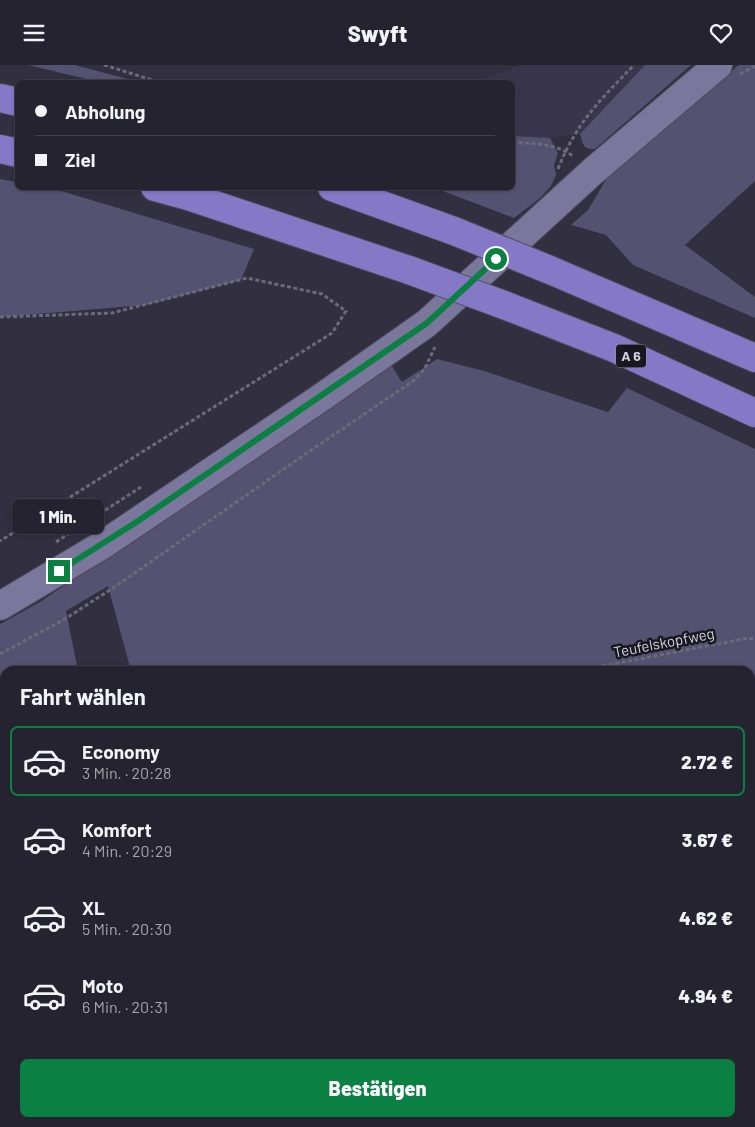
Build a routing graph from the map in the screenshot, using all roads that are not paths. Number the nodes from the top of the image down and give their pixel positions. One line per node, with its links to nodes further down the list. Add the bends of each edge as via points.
1 (718, 65): 10 (street, via 592,172 427,323 104,544)
2 (0, 98): 3 (highway)
3 (15, 101)
4 (0, 149): 5 (highway)
5 (15, 152)
6 (166, 190): 9 (highway, A 6, bridge, via 409,270 504,305 614,348)
7 (340, 190): 8 (highway, bridge, via 454,231)
8 (755, 358)
9 (755, 413)
10 (0, 607)

